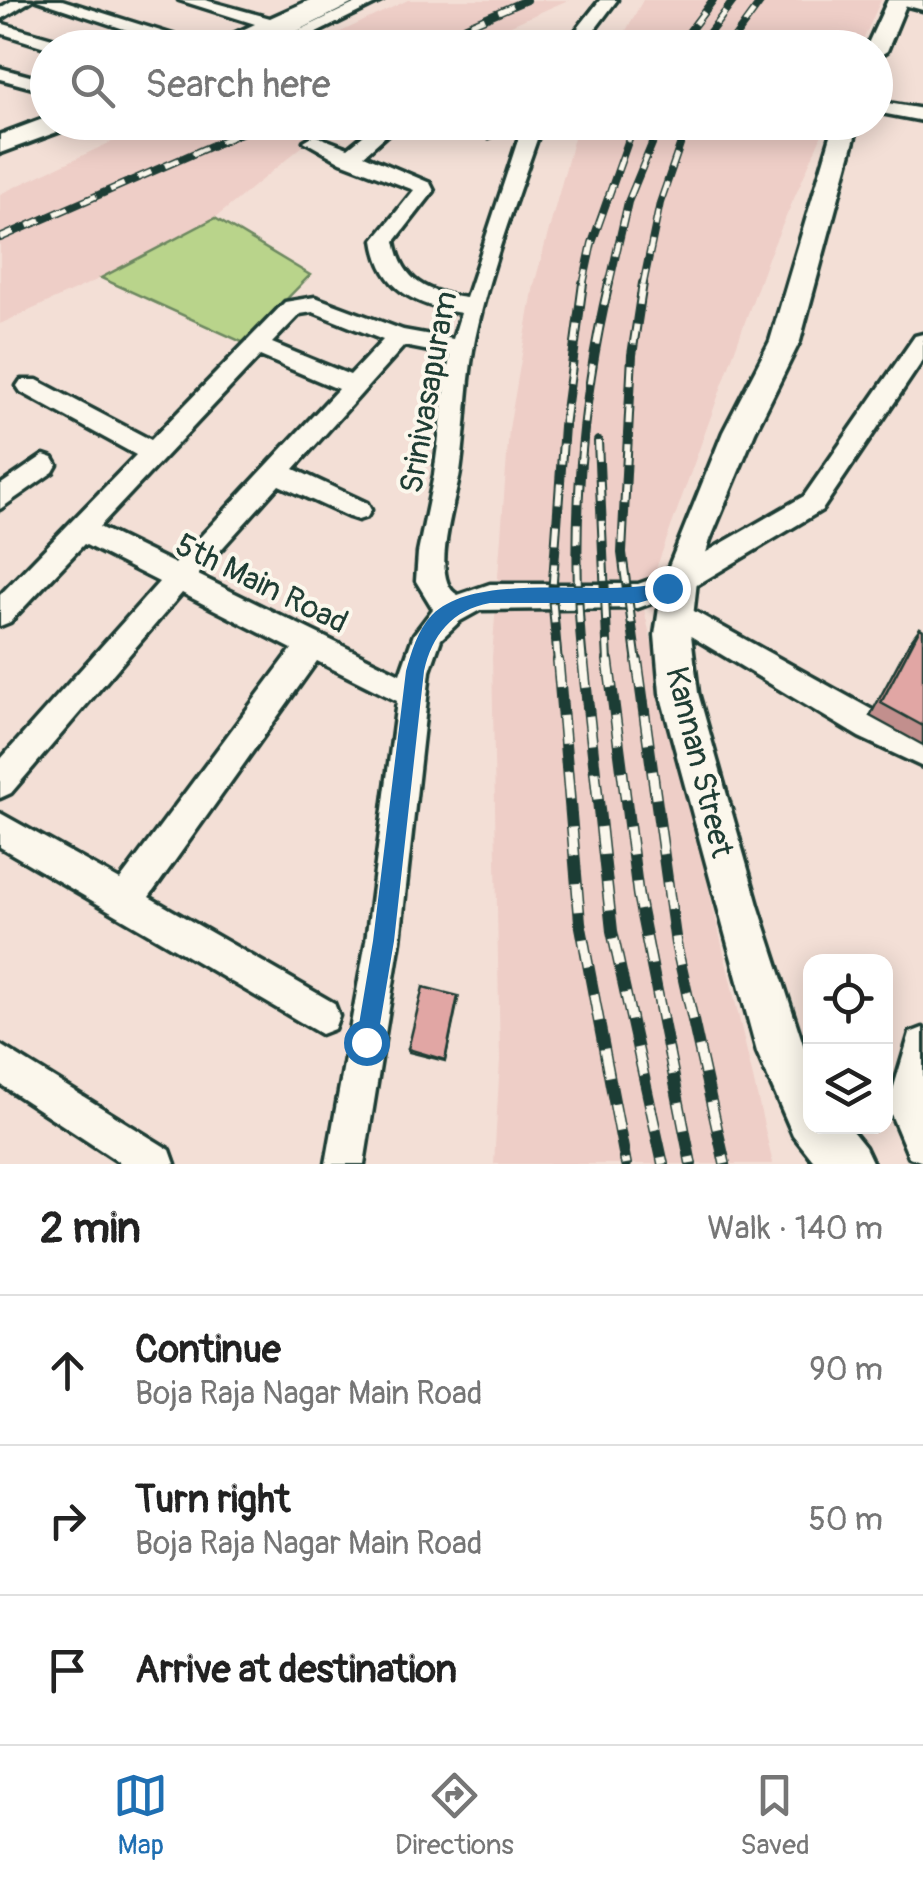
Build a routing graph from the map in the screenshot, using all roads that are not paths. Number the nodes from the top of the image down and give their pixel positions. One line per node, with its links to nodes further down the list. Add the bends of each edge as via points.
1 (24, 0): 10 (street)
2 (45, 0): 13 (street)
3 (187, 0): 11 (street)
4 (346, 0): 15 (main road)
5 (374, 0): 16 (street)
6 (608, 0): 17 (street)
7 (897, 0): 9 (street); 18 (street)
8 (315, 1): 11 (street)
9 (923, 5)
10 (0, 14)
11 (273, 24): 14 (street)
12 (0, 28): 19 (street)
13 (142, 30)
14 (258, 30)
15 (282, 30)
16 (310, 30)
17 (585, 30)
18 (885, 30)
19 (30, 37)
20 (0, 73): 21 (street)
21 (30, 82)
22 (893, 110): 23 (street)
23 (923, 115)
24 (30, 133): 29 (main road)
25 (370, 140): 30 (street)
26 (528, 140): 31 (street, Srinivasapuram)
27 (842, 140): 45 (street, Kannan Street, via 785,341 710,498)
28 (314, 141): 30 (street)
29 (0, 145)
30 (348, 158): 31 (street, via 424,189 384,240 401,282 429,301)
31 (473, 308): 35 (street, Srinivasapuram)
32 (399, 337): 34 (street, via 304,304); 35 (street); 37 (street)
33 (923, 342): 45 (street, via 812,502)
34 (257, 346): 37 (street); 38 (street)
35 (462, 349): 46 (street, Srinivasapuram, via 431,567 432,590)
36 (29, 386): 38 (street)
37 (354, 386): 40 (street)
38 (154, 453): 43 (street)
39 (44, 464): 41 (street)
40 (276, 472): 42 (street); 44 (street)
41 (7, 484)
42 (358, 510)
43 (82, 531): 44 (street, 5th Main Road); 47 (street)
44 (176, 581): 48 (street, 5th Main Road); 51 (street)
45 (677, 597): 46 (street, via 501,595); 50 (street, via 808,692); 57 (street, Kannan Street, via 679,693 780,1052)
46 (456, 607): 49 (street, via 438,620 420,649)
47 (0, 614)
48 (311, 646): 49 (street, 5th Main Road); 53 (street)
49 (414, 695): 61 (street, via 384,941)
50 (923, 753)
51 (0, 784)
52 (0, 829): 53 (street)
53 (124, 903): 54 (street)
54 (320, 1016)
55 (923, 1046): 59 (street, via 907,1106)
56 (0, 1064): 60 (street)
57 (803, 1103)
58 (823, 1134): 62 (street)
59 (923, 1143)
60 (156, 1164)
61 (345, 1164)
62 (848, 1164)

